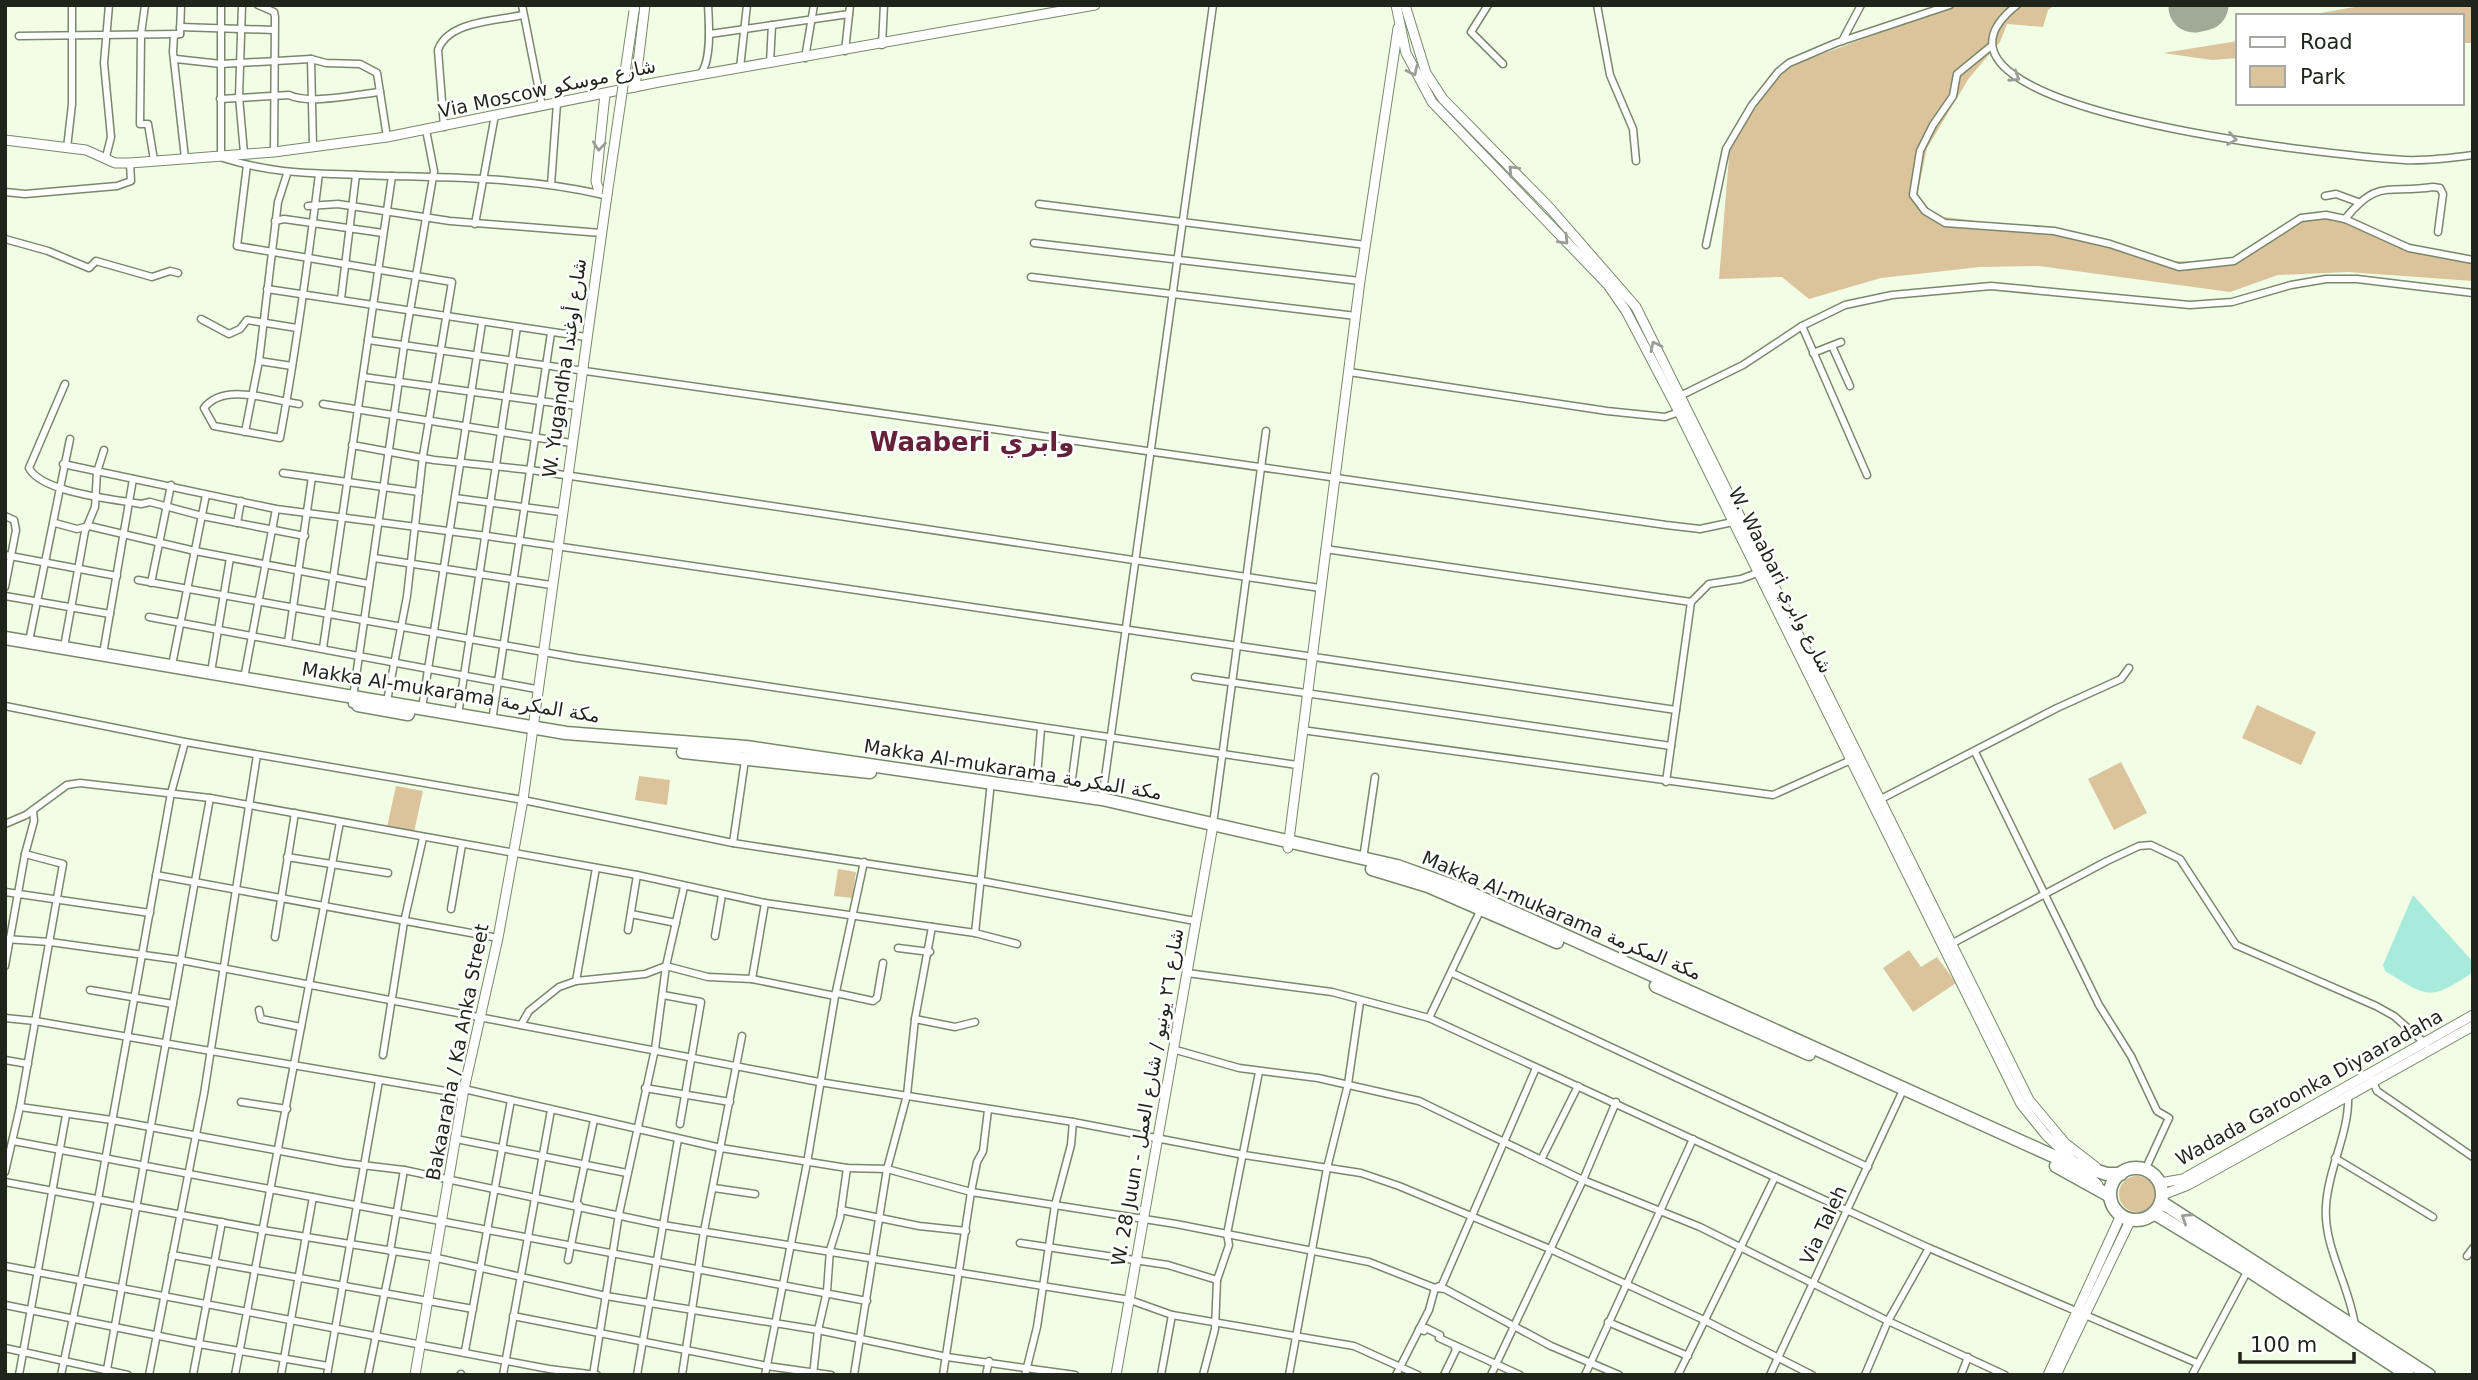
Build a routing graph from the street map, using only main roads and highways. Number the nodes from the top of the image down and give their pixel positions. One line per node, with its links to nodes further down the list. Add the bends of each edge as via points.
1 (645, 5): 6 (main road)
2 (1095, 5): 6 (main road, Via Moscow شارع موسكو)
3 (1396, 5): 5 (main road, W. Waabari شارع وابري)
4 (634, 8): 9 (main road, W. Yugandha شارع أوغندا, bridge)
5 (1404, 14): 17 (main road, via 1360,281); 23 (main road, W. Waabari شارع وابري, one-way to 23, via 1401,39 1410,66 1432,102 1608,285 1626,311 2021,1104); 24 (main road, W. Waabari شارع وابري, one-way to 5, via 2065,1143 2029,1100 1629,296 1443,99 1426,73)
6 (635, 87): 7 (main road, Via Moscow شارع موسكو)
7 (605, 93): 8 (main road, Via Moscow شارع موسكو, via 444,127 274,152 115,163 68,148); 9 (main road, one-way to 9, via 596,181)
8 (5, 140)
9 (607, 195): 14 (main road, W. Yugandha شارع أوغندا)
10 (5, 638): 12 (highway, Makka Al-mukarama مكة المكرمة)
11 (5, 645): 12 (highway, Makka Al-mukarama مكة المكرمة)
12 (103, 657): 13 (highway, Makka Al-mukarama مكة المكرمة); 13 (highway, Makka Al-mukarama مكة المكرمة, via 172,665)
13 (353, 699): 14 (highway, Makka Al-mukarama مكة المكرمة); 14 (highway, Makka Al-mukarama مكة المكرمة, via 387,701)
14 (530, 731): 15 (highway, Makka Al-mukarama مكة المكرمة); 15 (highway, Makka Al-mukarama مكة المكرمة, via 746,747); 30 (main road, Bakaaraha / Ka Anka Street, via 523,800 464,1091)
15 (991, 785): 16 (highway, Makka Al-mukarama مكة المكرمة); 16 (highway, Makka Al-mukarama مكة المكرمة, via 1102,799)
16 (1212, 829): 17 (highway, Makka Al-mukarama مكة المكرمة); 31 (main road, W. 28 Juun - شارع ٢٦ يونيو / شارع العمل)
17 (1288, 844): 18 (highway, Makka Al-mukarama مكة المكرمة); 18 (highway, Makka Al-mukarama مكة المكرمة, via 1434,878)
18 (1484, 904): 22 (highway, Makka Al-mukarama مكة المكرمة)
19 (2473, 1015): 21 (main road, Wadada Garoonka Diyaaradaha)
20 (2473, 1026): 21 (main road, Wadada Garoonka Diyaaradaha)
21 (2428, 1046): 27 (main road, Wadada Garoonka Diyaaradaha)
22 (1903, 1092): 23 (highway, Makka Al-mukarama مكة المكرمة); 26 (highway, Makka Al-mukarama مكة المكرمة)
23 (2078, 1167): 24 (highway, Makka Al-mukarama مكة المكرمة); 26 (main road, W. Waabari شارع وابري)
24 (2107, 1174): 25 (highway, Makka Al-mukarama مكة المكرمة)
25 (2121, 1174): 26 (highway); 27 (highway, via 2145,1170)
26 (2109, 1195): 28 (highway)
27 (2159, 1198): 28 (highway, via 2140,1220); 34 (highway, via 2248,1270); 35 (highway, one-way to 27)
28 (2126, 1217): 29 (main road)
29 (2079, 1315): 32 (main road); 33 (main road)
30 (415, 1375)
31 (1116, 1375)
32 (2048, 1375)
33 (2056, 1375)
34 (2408, 1375)
35 (2429, 1375)

